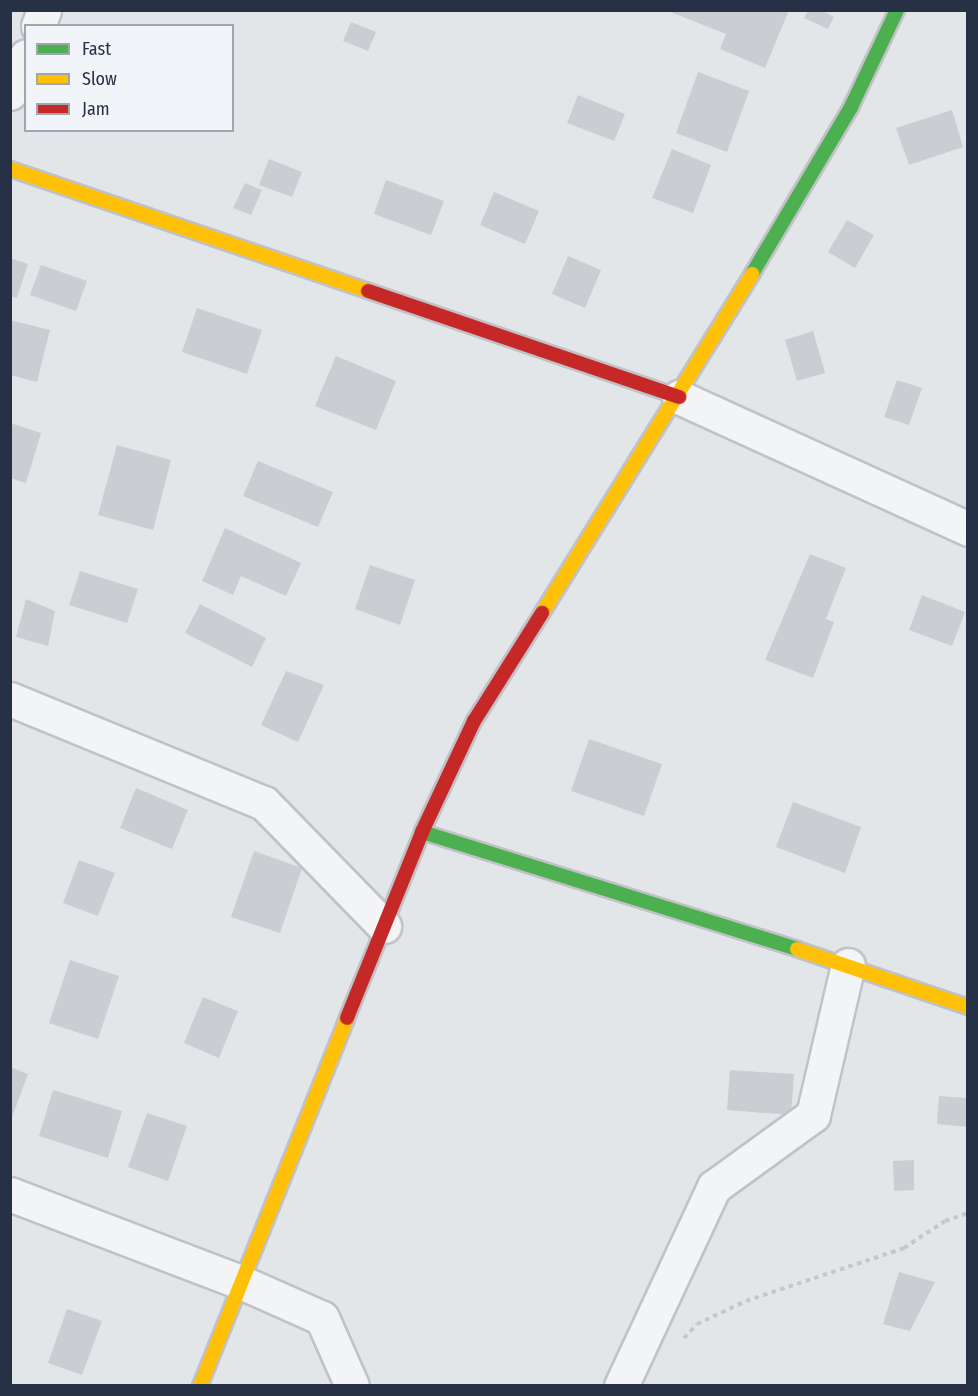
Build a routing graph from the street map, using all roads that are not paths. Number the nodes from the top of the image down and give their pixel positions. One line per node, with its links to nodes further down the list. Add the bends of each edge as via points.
1 (897, 10): 5 (street, via 851,107)
2 (24, 61): 3 (street)
3 (10, 93)
4 (10, 169): 5 (street)
5 (679, 397): 6 (street); 8 (street, via 474,721)
6 (968, 529)
7 (10, 699): 9 (street, via 264,803)
8 (422, 832): 9 (street); 10 (street)
9 (384, 926): 13 (street)
10 (848, 965): 11 (street); 16 (street, via 813,1115 714,1187)
11 (968, 1007)
12 (10, 1194): 13 (street)
13 (243, 1283): 14 (street); 15 (street, via 322,1318)
14 (201, 1386)
15 (352, 1386)
16 (621, 1386)

